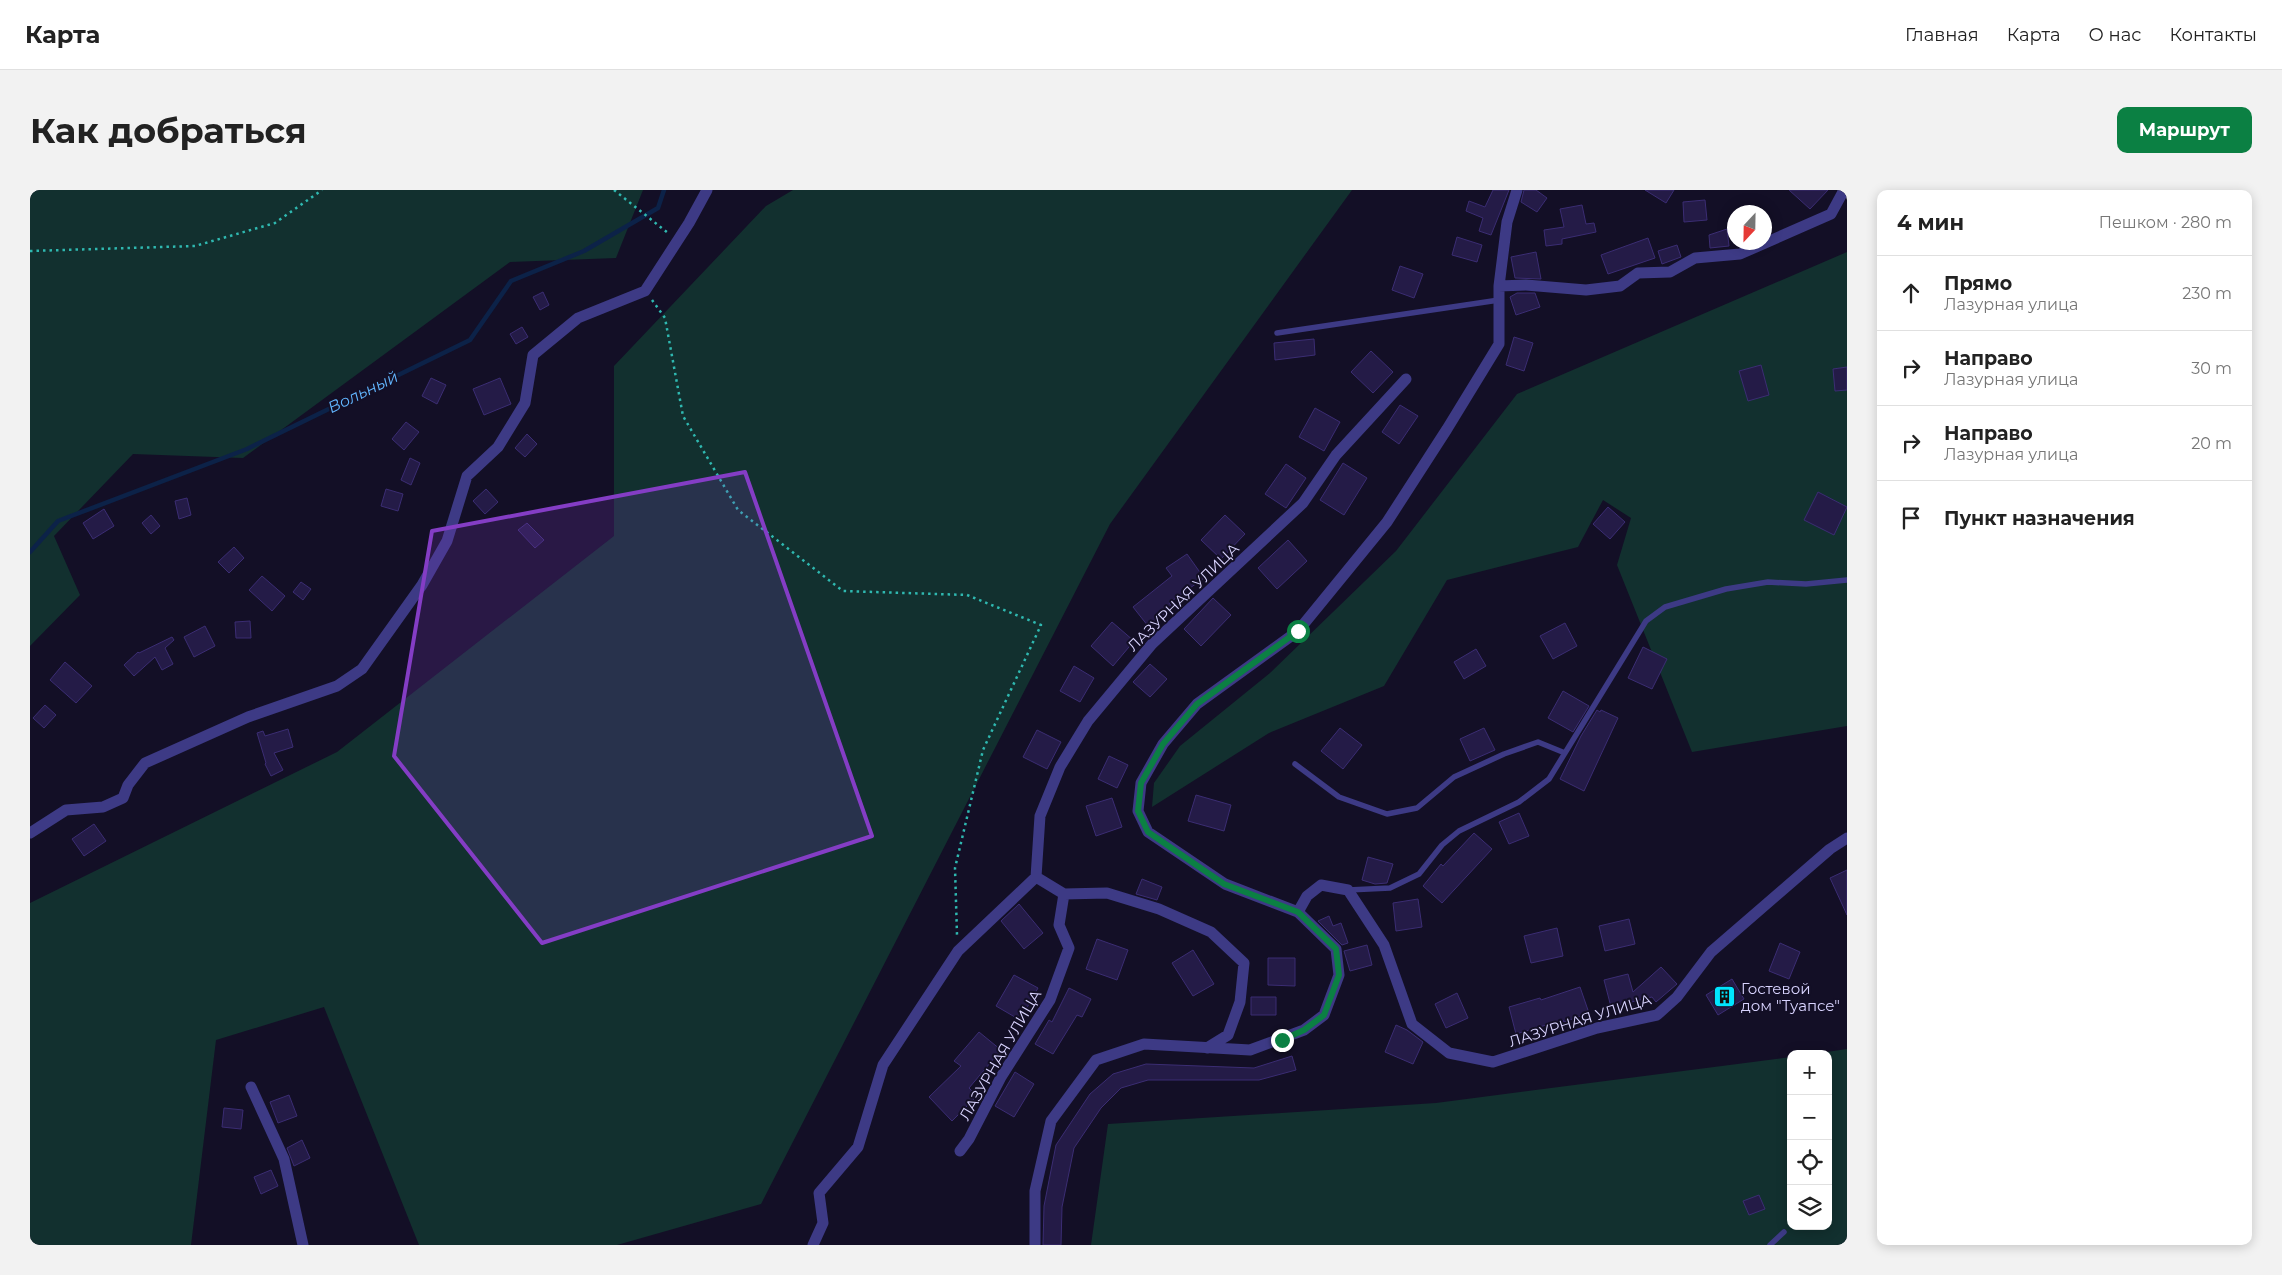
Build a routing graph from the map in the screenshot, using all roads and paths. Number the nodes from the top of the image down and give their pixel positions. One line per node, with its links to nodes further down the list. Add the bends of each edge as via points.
1 (322, 190): 7 (path, via 275,223 195,246)
2 (614, 190): 6 (path)
3 (707, 190): 6 (street)
4 (1517, 190): 8 (street, via 1507,222)
5 (1845, 192): 8 (street, via 1832,214 1740,254 1695,258 1670,272 1638,273 1620,286 1586,290)
6 (677, 238): 9 (street)
7 (30, 251)
8 (1499, 286): 10 (street)
9 (645, 291): 16 (street, via 578,318 533,355 526,403 498,447 467,476 447,541 422,585 362,669 337,686 248,716 145,763 128,785 123,798 103,807 66,810); 22 (path, via 665,318 683,416 738,510 843,591 967,595 1041,625 983,750 955,868)
10 (1499, 300): 11 (lane); 21 (street, via 1499,344 1387,522 1298,631 1197,704 1163,744 1141,783 1138,811 1148,832 1224,884)
11 (1277, 333)
12 (1406, 379): 18 (street, ЛАЗУРНАЯ УЛИЦА, via 1336,454 1303,503 1152,644 1088,721 1060,767 1040,816)
13 (1847, 580): 14 (lane, via 1806,584 1768,582 1726,589 1665,607 1646,621)
14 (1565, 753): 15 (lane, via 1538,742 1454,777 1417,808 1387,814 1338,797); 19 (lane, via 1549,779 1518,802 1459,831 1442,845 1419,874 1390,888)
15 (1295, 764)
16 (30, 833)
17 (1847, 838): 19 (street, ЛАЗУРНАЯ УЛИЦА, via 1830,849 1712,952 1677,997 1657,1015 1597,1028 1493,1062 1449,1053 1412,1024 1384,945)
18 (1036, 877): 20 (street); 22 (street)
19 (1348, 890): 21 (street, via 1321,885 1307,896)
20 (1064, 894): 23 (street, via 1107,893 1159,910 1211,932 1244,963 1240,1002 1228,1035); 25 (street, ЛАЗУРНАЯ УЛИЦА, via 1059,925 1069,948 1050,1000 1001,1077 970,1139)
21 (1298, 912): 23 (street, via 1336,949 1339,975 1324,1015 1304,1030 1250,1050)
22 (958, 951): 28 (street, via 884,1064 858,1147 819,1193 823,1223)
23 (1206, 1048): 29 (street, via 1144,1044 1096,1060 1051,1121 1036,1191)
24 (251, 1087): 27 (street, via 284,1159)
25 (960, 1151)
26 (1784, 1232): 30 (lane)
27 (303, 1245)
28 (813, 1245)
29 (1035, 1245)
30 (1770, 1245)

